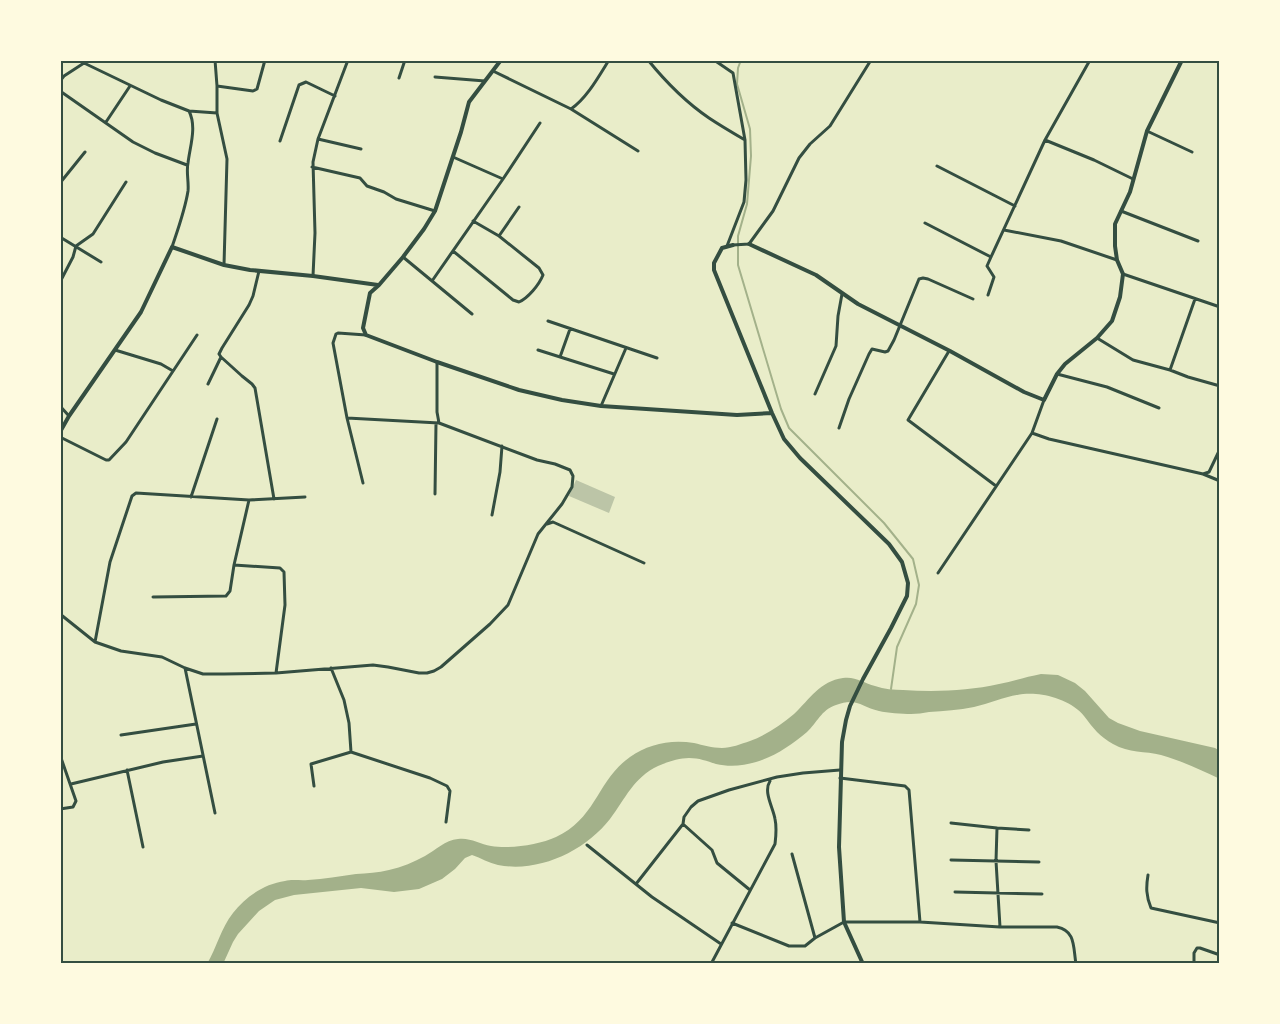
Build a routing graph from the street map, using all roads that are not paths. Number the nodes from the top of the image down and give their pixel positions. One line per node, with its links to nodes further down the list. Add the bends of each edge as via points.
1 (214, 60): 19 (street)
2 (265, 60): 19 (street, via 253,91)
3 (348, 60): 21 (street)
4 (405, 60): 15 (street)
5 (501, 60): 13 (street)
6 (609, 60): 22 (street)
7 (648, 60): 29 (street, via 709,118)
8 (714, 60): 29 (street, via 733,73)
9 (871, 60): 54 (street, via 830,126 799,158 773,211)
10 (1090, 60): 30 (street)
11 (1182, 60): 27 (street)
12 (84, 61): 16 (street); 18 (street)
13 (493, 71): 17 (street); 22 (street)
14 (435, 77): 17 (street)
15 (399, 78)
16 (60, 81)
17 (485, 81): 36 (street, via 469,102)
18 (131, 86): 23 (street); 25 (street)
19 (217, 86): 24 (street)
20 (60, 91): 25 (street)
21 (335, 96): 28 (street); 31 (street, via 306,82 299,85)
22 (572, 109): 33 (street)
23 (189, 111): 24 (street); 37 (street, via 193,127)
24 (217, 113): 64 (street, via 227,159)
25 (106, 122): 37 (street, via 133,142)
26 (540, 123): 40 (street)
27 (1147, 131): 35 (street); 41 (street)
28 (318, 139): 32 (street); 39 (street)
29 (745, 140): 57 (street, via 744,202)
30 (1044, 140): 41 (street); 44 (street)
31 (280, 141)
32 (361, 150)
33 (638, 151)
34 (85, 152): 43 (street)
35 (1192, 152)
36 (453, 157): 40 (street); 46 (street)
37 (187, 165): 58 (street, via 188,191)
38 (937, 166): 44 (street)
39 (312, 167): 46 (street, via 360,178 367,186 396,200); 67 (street)
40 (502, 178): 48 (street)
41 (1134, 179): 47 (street)
42 (126, 182): 56 (street, via 93,234)
43 (60, 183)
44 (1015, 206): 50 (street)
45 (519, 207): 51 (street)
46 (435, 211): 60 (street)
47 (1121, 211): 53 (street); 62 (street, via 1114,234)
48 (473, 221): 51 (street); 59 (street)
49 (925, 223): 61 (street)
50 (1004, 230): 61 (street); 62 (street, via 1061,241)
51 (499, 236): 59 (street, via 543,275 519,302)
52 (60, 237): 56 (street)
53 (1198, 241)
54 (748, 244): 55 (street); 71 (street, via 816,274)
55 (733, 245): 57 (street)
56 (76, 246): 63 (street); 69 (street)
57 (727, 246): 102 (street, via 717,255 714,270)
58 (172, 247): 64 (street); 84 (street, via 141,312)
59 (453, 251): 68 (street)
60 (403, 257): 68 (street); 70 (street)
61 (991, 257): 72 (street, via 987,266 994,277)
62 (1117, 260): 66 (street)
63 (101, 262)
64 (224, 265): 65 (street)
65 (259, 271): 67 (street); 87 (street, via 253,296 222,348)
66 (1123, 274): 73 (street); 82 (street, via 1112,321)
67 (313, 276): 70 (street)
68 (432, 281): 76 (street)
69 (60, 282)
70 (379, 285): 81 (street, via 370,293 363,328)
71 (842, 294): 78 (street); 97 (street, via 836,346)
72 (988, 295)
73 (1195, 298): 75 (street); 91 (street)
74 (974, 299): 78 (street, via 920,279)
75 (1220, 307)
76 (472, 314)
77 (548, 321): 79 (street)
78 (899, 326): 86 (street); 107 (street, via 888,351 871,350)
79 (570, 329): 83 (street); 88 (street)
80 (197, 335): 92 (street)
81 (366, 335): 90 (street); 104 (street, via 338,333 333,343)
82 (1097, 338): 91 (street, via 1133,360); 94 (street)
83 (626, 348): 89 (street); 93 (street)
84 (115, 350): 92 (street); 103 (street)
85 (538, 350): 88 (street)
86 (950, 351): 98 (street); 116 (street, via 908,420)
87 (221, 357): 95 (street); 120 (street, via 255,388)
88 (560, 357): 93 (street)
89 (657, 358)
90 (437, 362): 100 (street, via 519,390); 106 (street)
91 (1170, 370): 96 (street)
92 (173, 371): 110 (street, via 126,442 109,460)
93 (614, 374): 100 (street)
94 (1057, 374): 98 (street); 101 (street, via 1107,387)
95 (208, 384)
96 (1220, 386)
97 (815, 393)
98 (1044, 400): 109 (street)
99 (60, 406): 103 (street)
100 (601, 406): 102 (street, via 737,415)
101 (1158, 408)
102 (772, 413): 139 (street, via 784,439 800,458 889,544 902,562 908,583 907,596 850,706)
103 (69, 416): 108 (street)
104 (346, 418): 106 (street); 115 (street)
105 (217, 419): 118 (street)
106 (437, 423): 111 (street); 117 (street)
107 (839, 428)
108 (60, 432)
109 (1032, 433): 113 (street); 116 (street)
110 (60, 437)
111 (502, 446): 122 (street); 123 (street, via 570,470 572,488)
112 (1220, 449): 113 (street, via 1209,472)
113 (1203, 474): 114 (street)
114 (1220, 481)
115 (363, 483)
116 (996, 486): 126 (street)
117 (435, 495)
118 (191, 496): 121 (street); 129 (street, via 132,496 110,562)
119 (305, 497): 120 (street)
120 (274, 499): 121 (street)
121 (249, 500): 125 (street)
122 (492, 515)
123 (545, 525): 124 (street, via 553,522); 131 (street, via 534,541 508,605 441,667 427,674 373,665)
124 (644, 562)
125 (234, 565): 127 (street, via 226,596); 132 (street, via 280,568 284,572 285,605)
126 (938, 573)
127 (153, 597)
128 (60, 614): 129 (street)
129 (95, 642): 130 (street, via 121,651 162,657)
130 (185, 668): 132 (street, via 203,674); 133 (street)
131 (331, 668): 132 (street); 135 (street, via 344,700)
132 (276, 673)
133 (196, 724): 134 (street); 137 (street)
134 (121, 735)
135 (351, 752): 143 (street, via 311,764); 146 (street, via 447,786 450,791)
136 (60, 755): 142 (street)
137 (203, 756): 138 (street); 145 (street)
138 (127, 770): 142 (street); 152 (street)
139 (840, 770): 140 (street); 141 (street)
140 (840, 778): 163 (street); 164 (street, via 905,786 909,790)
141 (771, 779): 148 (street, via 698,801); 159 (street, via 766,789 775,817 775,844)
142 (71, 784): 144 (street, via 76,801 73,807)
143 (314, 786)
144 (60, 809)
145 (215, 813)
146 (446, 822)
147 (951, 823): 149 (street)
148 (683, 824): 158 (street); 159 (street, via 712,850 717,863)
149 (997, 828): 150 (street); 155 (street)
150 (1029, 830)
151 (587, 845): 158 (street)
152 (143, 847)
153 (792, 854): 168 (street)
154 (951, 860): 155 (street)
155 (996, 861): 156 (street); 161 (street)
156 (1039, 862)
157 (1148, 875): 166 (street, via 1146,888 1151,908)
158 (636, 884): 169 (street)
159 (750, 890): 165 (street)
160 (956, 892): 161 (street)
161 (998, 892): 162 (street); 167 (street)
162 (1042, 894)
163 (844, 922): 164 (street); 168 (street); 172 (street)
164 (920, 922): 167 (street)
165 (732, 923): 168 (street, via 789,946 805,946); 169 (street)
166 (1220, 923)
167 (1000, 927): 173 (street, via 1065,929 1072,935)
168 (815, 938)
169 (721, 944): 171 (street)
170 (1220, 955): 174 (street, via 1197,948)
171 (711, 964)
172 (863, 964)
173 (1076, 964)
174 (1194, 964)

